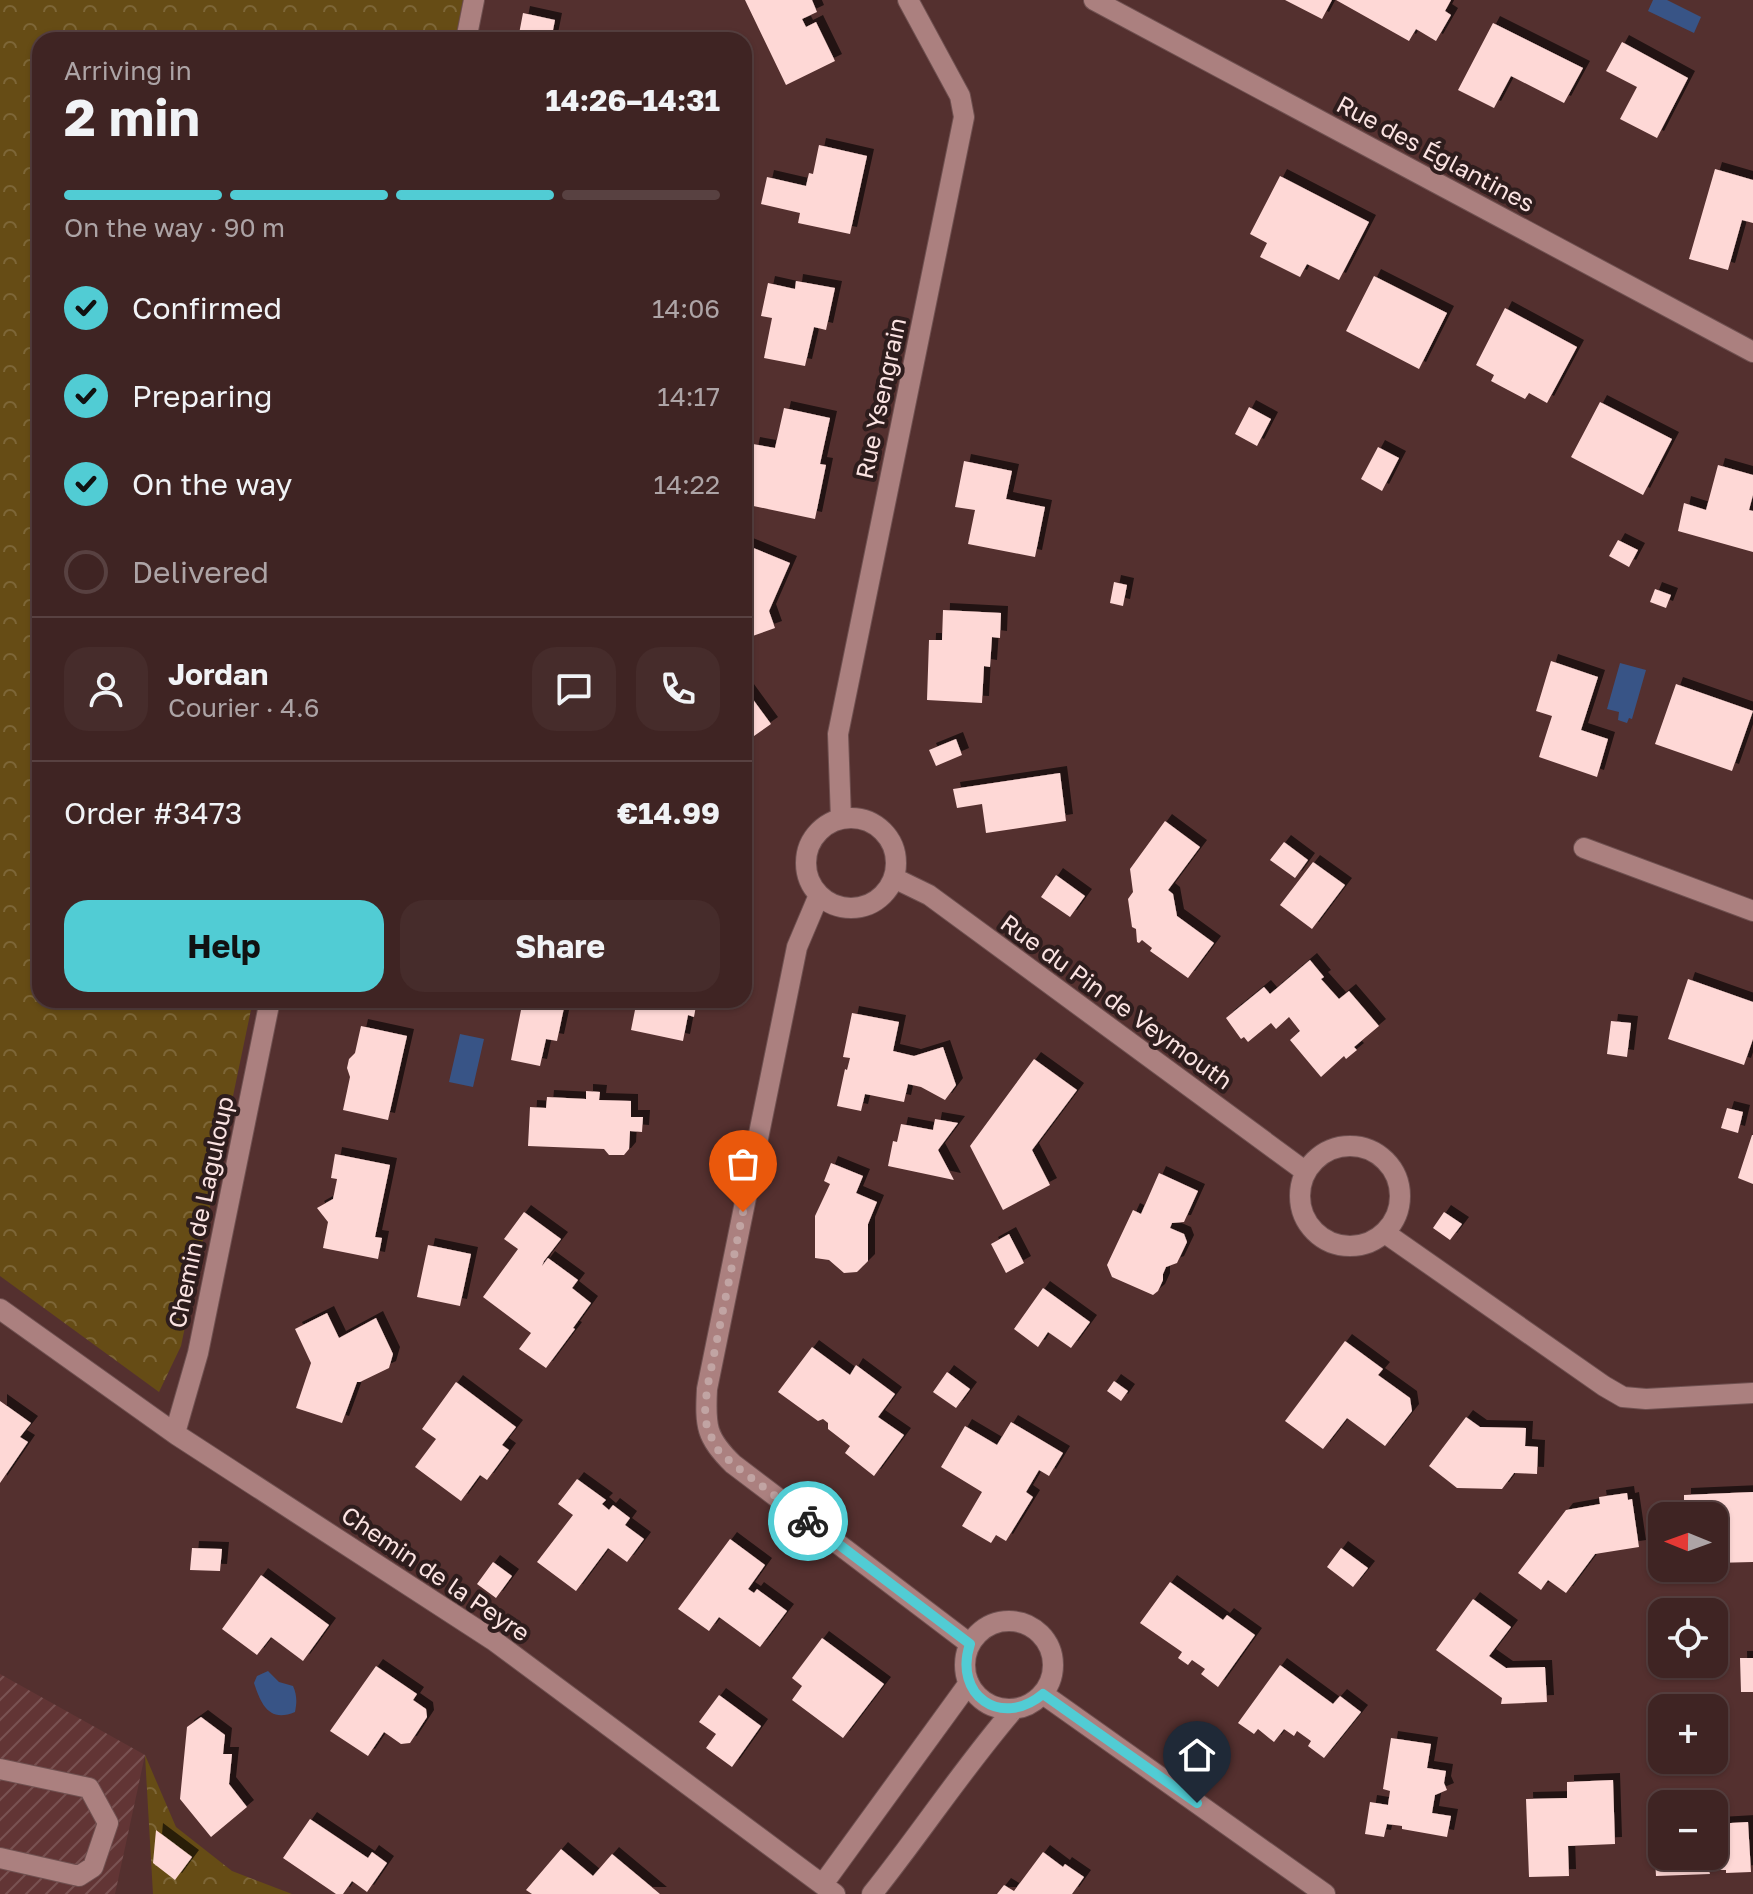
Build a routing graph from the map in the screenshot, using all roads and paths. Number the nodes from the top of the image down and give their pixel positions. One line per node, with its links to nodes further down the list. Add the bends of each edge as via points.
1 (474, 0): 4 (street)
2 (908, 0): 6 (street, Rue Ysengrain, via 960,96 964,117 838,734)
3 (1094, 0): 5 (street, Rue des Églantines)
4 (468, 32)
5 (1753, 352)
6 (841, 819): 8 (street, via 868,822 889,838); 9 (street, via 810,844 807,871)
7 (1584, 848): 10 (street)
8 (894, 878): 9 (street, via 887,891 861,907 831,904); 12 (street, Rue du Pin de Veymouth, via 929,895)
9 (819, 895): 17 (street, via 797,947 707,1389 707,1428 717,1449 733,1464)
10 (1753, 911)
11 (268, 1008): 16 (street, Chemin de Laguloup, via 198,1353)
12 (1306, 1172): 13 (street, via 1302,1210 1311,1228 1326,1240 1357,1246); 13 (street, via 1320,1155 1340,1146 1362,1146 1382,1156 1396,1172 1401,1193 1397,1215)
13 (1385, 1233): 15 (street, via 1623,1397)
14 (0, 1309): 16 (street, Chemin de la Peyre)
15 (1753, 1393)
16 (175, 1433): 23 (street, Chemin de la Peyre, via 493,1640)
17 (970, 1644): 18 (street); 19 (street, via 978,1633 1001,1621 1027,1624 1039,1632 1053,1654 1054,1669)
18 (969, 1683): 20 (street, via 988,1704); 23 (street)
19 (1043, 1694): 20 (street); 25 (street)
20 (1014, 1709): 24 (street)
21 (0, 1769): 22 (street, via 89,1788 108,1823 93,1867 79,1876)
22 (0, 1858)
23 (829, 1889)
24 (872, 1894)
25 (1325, 1894)

